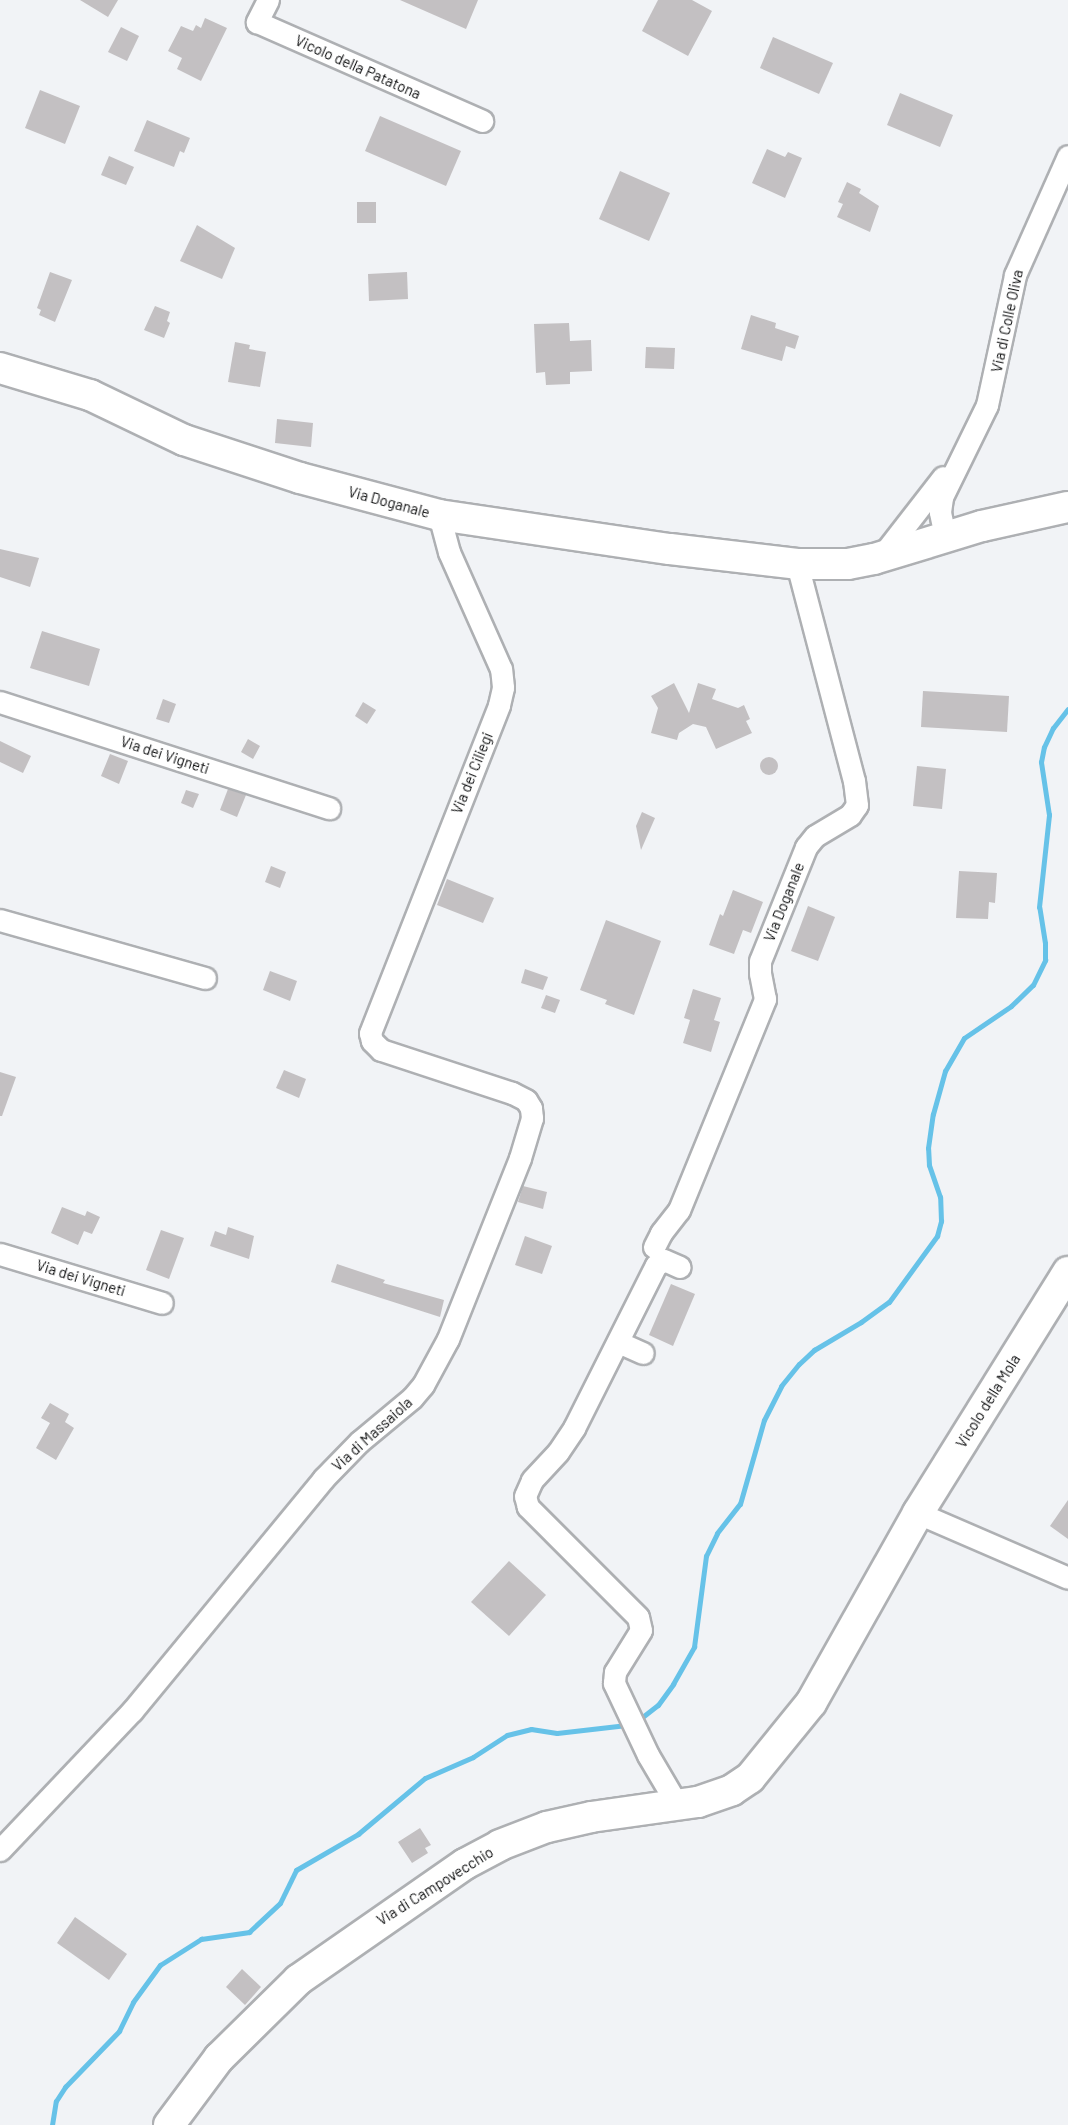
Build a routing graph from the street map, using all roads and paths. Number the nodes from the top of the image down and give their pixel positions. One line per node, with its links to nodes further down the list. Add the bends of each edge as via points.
1 (268, 0): 2 (street, Vicolo della Patatona, via 257,22)
2 (482, 121)
3 (1068, 156): 5 (street, Via di Colle Oliva, via 1015,275 990,395)
4 (0, 368): 7 (street, Via Doganale, via 90,395 200,446 300,478)
5 (962, 453): 8 (street, Via di Colle Oliva, via 942,497 940,512); 9 (street, Via di Colle Oliva)
6 (1068, 507): 8 (street, Via Doganale)
7 (439, 515): 10 (street, Via Doganale); 15 (street, Via dei Ciliegi, via 449,552 501,669 503,687)
8 (945, 536): 9 (street, Via Doganale)
9 (881, 557): 10 (street, Via Doganale, via 841,564)
10 (797, 564): 16 (street, Via Doganale, via 854,781 856,805 850,815 815,836 806,847 760,961 765,999 679,1210)
11 (0, 702): 12 (street, Via dei Vigneti)
12 (329, 808)
13 (0, 920): 14 (street)
14 (205, 978)
15 (370, 1030): 27 (street, Via di Massaiola, via 371,1039 381,1050 512,1093 526,1100 531,1108 531,1122 518,1164 448,1339 431,1373 412,1398 359,1442 323,1479 132,1711)
16 (654, 1247)
17 (0, 1254): 20 (street, Via dei Vigneti)
18 (680, 1267): 21 (street, via 664,1260 659,1262)
19 (1064, 1285): 23 (street, Vicolo della Mola)
20 (162, 1303)
21 (618, 1342): 22 (street); 26 (street, via 574,1428 532,1480 525,1496 528,1507 638,1617 641,1630 615,1672 614,1683 648,1755)
22 (643, 1353)
23 (918, 1514): 24 (street); 25 (street, Vicolo della Mola)
24 (1068, 1578)
25 (862, 1610): 26 (street, Via di Campovecchio, via 815,1697 760,1768 732,1790)
26 (678, 1806): 28 (street, Via di Campovecchio, via 547,1827 465,1864 298,1980 219,2058)
27 (0, 1850)
28 (169, 2125)

